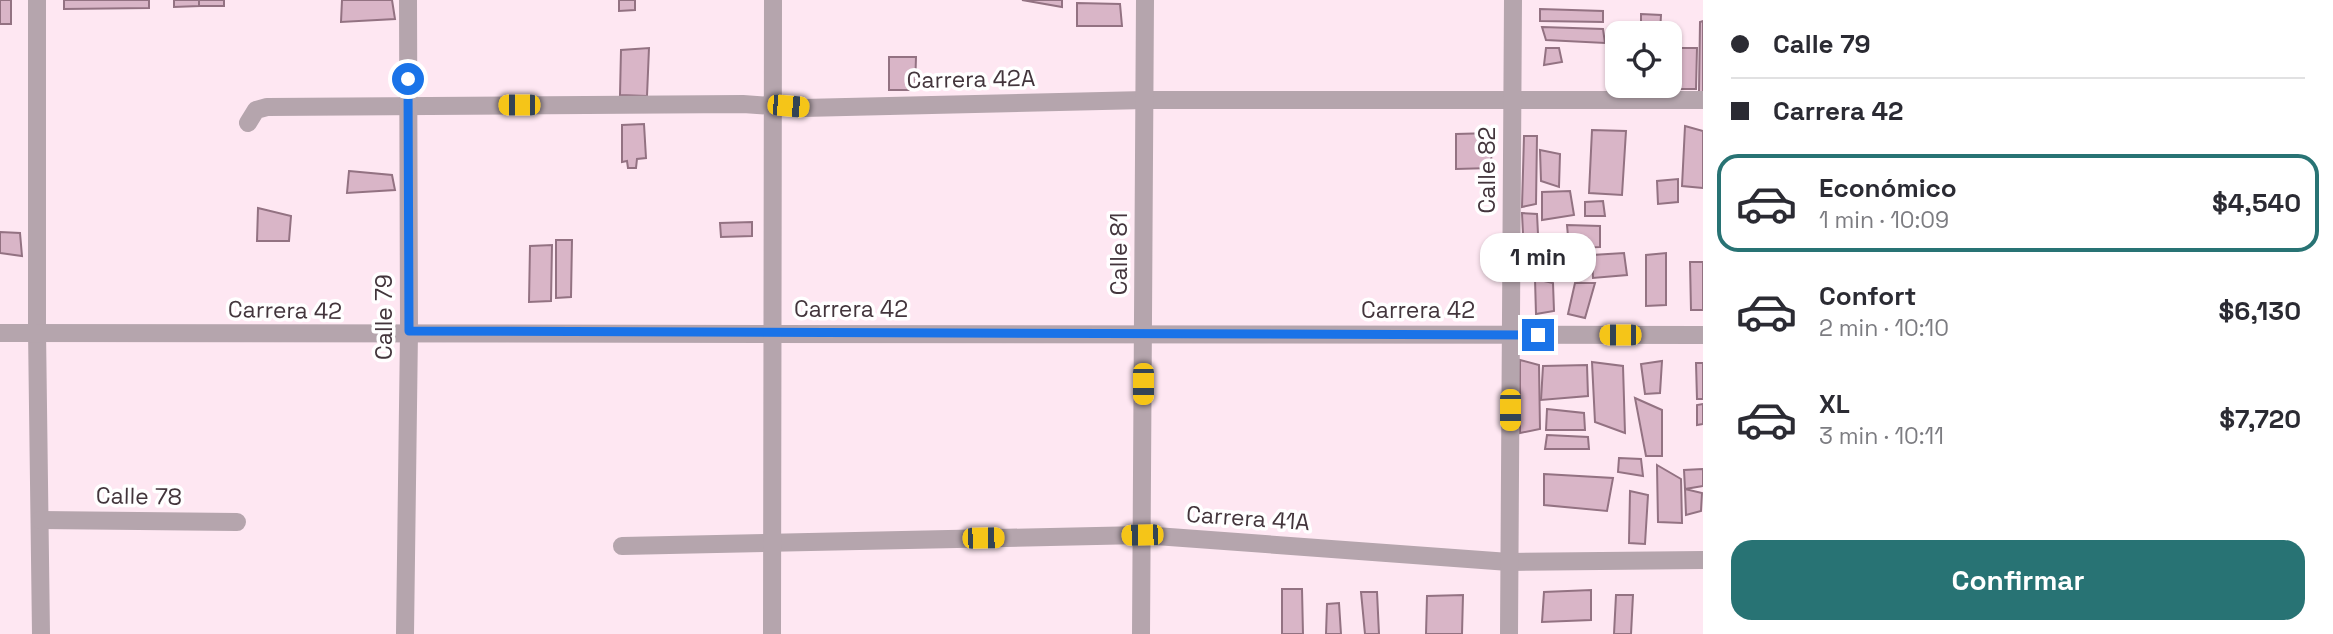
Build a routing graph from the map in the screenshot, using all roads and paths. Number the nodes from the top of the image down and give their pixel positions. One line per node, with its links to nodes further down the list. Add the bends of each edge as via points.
1 (37, 0): 12 (street)
2 (408, 0): 9 (street, Calle 79)
3 (773, 0): 10 (street)
4 (1145, 0): 6 (street, Calle 81)
5 (1513, 0): 8 (street, Calle 82)
6 (1145, 100): 8 (street, Carrera 42A); 10 (street, Carrera 42A); 16 (street, Calle 81)
7 (1703, 100): 8 (street, Carrera 42A)
8 (1512, 101): 17 (street, Calle 82)
9 (408, 105): 10 (street, Carrera 42A); 11 (street, Carrera 42A, via 267,107 256,110); 13 (street, Calle 79)
10 (772, 105): 15 (street)
11 (248, 123)
12 (37, 331): 13 (street, Carrera 42, via 379,335); 14 (street, Carrera 42); 19 (street)
13 (409, 331): 15 (street, Carrera 42); 27 (street, Calle 79)
14 (0, 333)
15 (772, 333): 16 (street, Carrera 42); 22 (street)
16 (1143, 334): 17 (street, Carrera 42); 21 (street, Calle 81)
17 (1510, 335): 18 (street, Carrera 42); 25 (street, Calle 82)
18 (1703, 335)
19 (40, 520): 20 (street, Calle 78); 26 (street)
20 (237, 522)
21 (1142, 535): 22 (street, Carrera 41A); 25 (street, Carrera 41A); 29 (street, Calle 81)
22 (772, 541): 23 (street, Carrera 41A); 28 (street)
23 (622, 546)
24 (1703, 560): 25 (street, Carrera 41A)
25 (1509, 562): 30 (street, Calle 82)
26 (41, 634)
27 (405, 634)
28 (772, 634)
29 (1142, 634)
30 (1509, 634)

